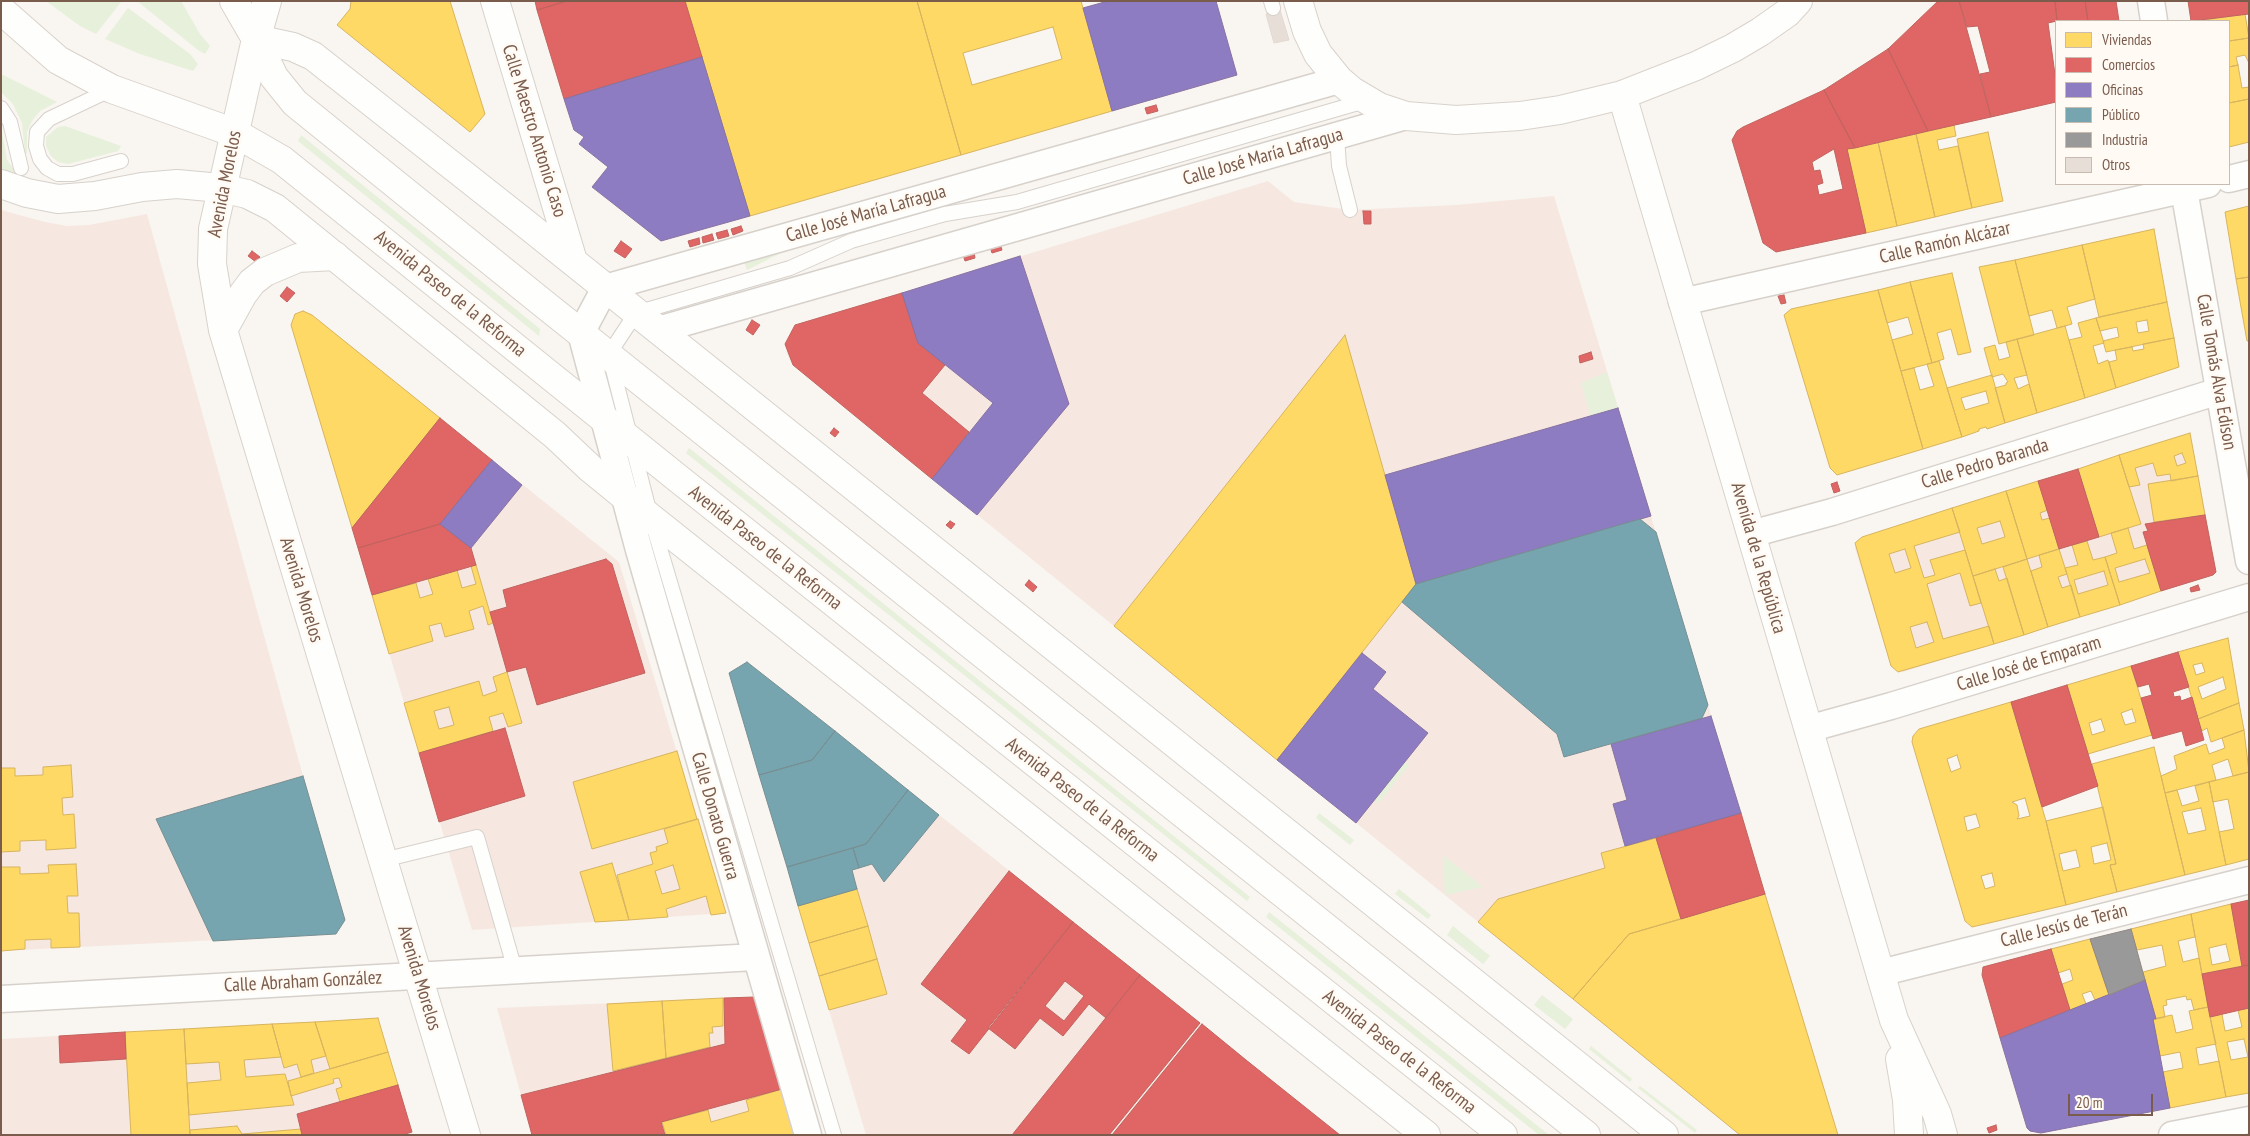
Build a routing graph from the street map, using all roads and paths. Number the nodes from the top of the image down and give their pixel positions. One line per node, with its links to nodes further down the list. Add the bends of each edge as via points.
1 (234, 1): 9 (main road)
2 (267, 1): 9 (main road, Avenida Morelos)
3 (495, 1): 26 (main road, Calle Maestro Antonio Caso)
4 (1798, 1): 12 (main road, via 1774,22 1733,48)
5 (2151, 1): 8 (street)
6 (1281, 4): 10 (main road, via 1307,31 1318,54)
7 (1, 10): 11 (main road, Avenida Paseo de la Reforma, via 58,60)
8 (2154, 20)
9 (256, 39): 16 (main road, Avenida Morelos); 26 (main road, via 313,56); 32 (main road, via 274,77 295,103)
10 (1339, 80): 13 (main road); 27 (street, Calle José María Lafragua)
11 (112, 89): 16 (main road, Avenida Paseo de la Reforma); 18 (lane, via 49,119 37,132 36,146 47,168 58,174 73,174)
12 (1622, 95): 15 (main road, via 1520,116 1456,120); 28 (main road, Avenida de la República)
13 (1366, 100): 15 (main road); 29 (lane, via 1017,202 945,214 851,241 790,268)
14 (1, 108): 20 (lane, via 10,122 15,152)
15 (1406, 116): 17 (street, Calle José María Lafragua)
16 (235, 133): 23 (main road, Avenida Morelos); 35 (main road, Avenida Paseo de la Reforma, via 282,160)
17 (1337, 136): 24 (lane, via 1339,166); 31 (street, Calle José María Lafragua)
18 (121, 161)
19 (2249, 174): 21 (street)
20 (11, 176): 23 (main road, via 27,193 58,199 161,185)
21 (2230, 179)
22 (2191, 186): 28 (street, Calle Ramón Alcázar); 34 (street, Calle Tomás Alva Edison)
23 (221, 188): 25 (main road, via 247,194 275,208); 30 (main road, Avenida Morelos, via 213,229 212,264)
24 (1350, 210)
25 (335, 256): 30 (main road, via 298,258 265,272 243,294); 37 (main road)
26 (573, 261): 27 (main road)
27 (605, 288): 29 (main road); 32 (street)
28 (1682, 302): 39 (main road, Avenida de la República)
29 (636, 313): 31 (main road); 33 (lane)
30 (223, 330): 43 (main road, Avenida Morelos)
31 (658, 330): 58 (main road)
32 (581, 333): 33 (main road); 35 (street)
33 (609, 354): 36 (lane); 57 (main road)
34 (2219, 391): 39 (street, Calle Pedro Baranda, via 1832,512); 40 (street, Calle Tomás Alva Edison)
35 (604, 419): 36 (main road, Avenida Paseo de la Reforma); 37 (street)
36 (631, 440): 38 (lane); 56 (main road, Avenida Paseo de la Reforma)
37 (625, 496): 38 (main road); 45 (street, Calle Donato Guerra)
38 (651, 518): 54 (lane); 55 (main road)
39 (1751, 534): 42 (main road, Avenida de la República)
40 (2249, 561)
41 (2249, 597): 42 (street, Calle José de Emparam)
42 (1808, 729): 47 (main road, Avenida de la República)
43 (383, 860): 46 (lane, via 477,837); 48 (main road, Avenida Morelos)
44 (2249, 880): 47 (street, Calle Jesús de Terán)
45 (756, 957): 46 (street, Calle Abraham González); 53 (street, Calle Donato Guerra)
46 (515, 970): 48 (street, Calle Abraham González)
47 (1880, 973): 50 (main road, Avenida de la República)
48 (418, 975): 49 (street, Calle Abraham González); 52 (main road, Avenida Morelos)
49 (1, 999)
50 (1894, 1020): 59 (main road, Avenida de la República, via 1907,1100); 60 (main road, Avenida de la República, via 1937,1114)
51 (2249, 1120): 61 (street)
52 (466, 1135)
53 (808, 1135)
54 (834, 1135)
55 (1426, 1135)
56 (1503, 1135)
57 (1586, 1135)
58 (1664, 1135)
59 (1909, 1135)
60 (1943, 1135)
61 (2172, 1135)

